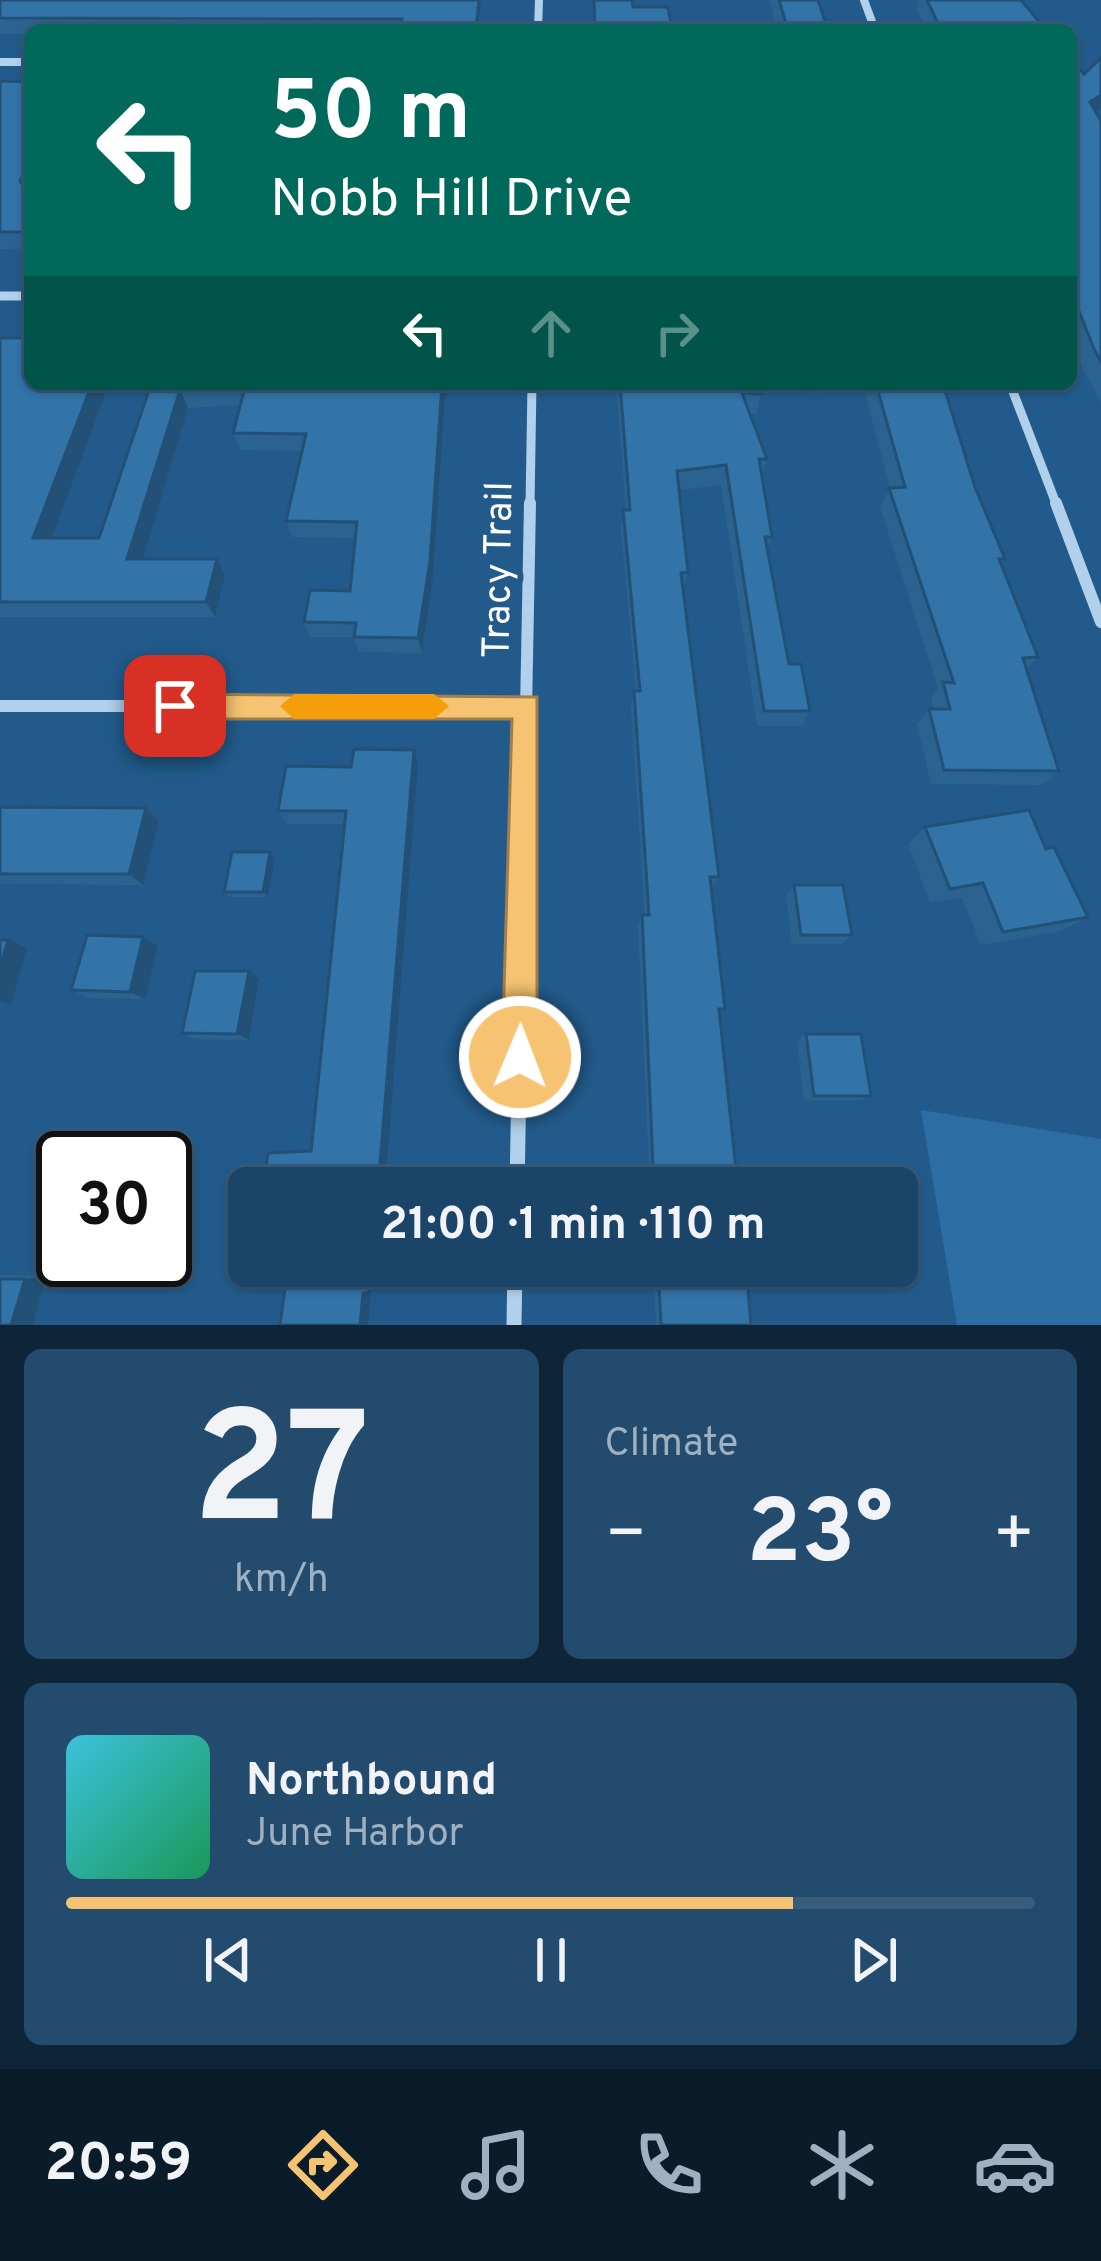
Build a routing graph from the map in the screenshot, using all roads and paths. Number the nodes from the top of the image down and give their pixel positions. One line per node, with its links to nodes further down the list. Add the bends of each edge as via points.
1 (532, 390): 5 (street, Tracy Trail)
2 (1012, 390): 3 (street)
3 (1101, 622)
4 (0, 706): 5 (street)
5 (527, 706): 6 (street, Tracy Trail)
6 (517, 1167)
7 (515, 1287): 8 (street)
8 (514, 1325)

